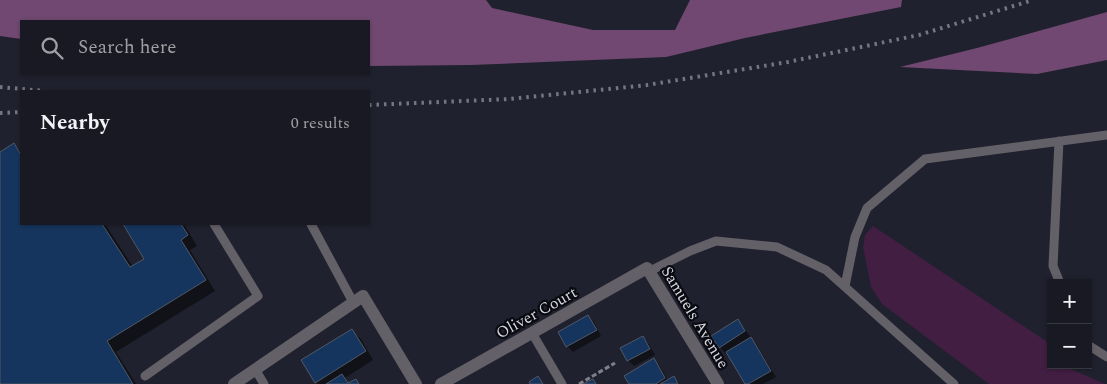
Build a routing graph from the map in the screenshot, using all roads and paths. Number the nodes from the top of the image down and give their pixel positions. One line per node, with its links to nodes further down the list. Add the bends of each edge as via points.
1 (1107, 135): 2 (lane)
2 (1060, 141): 6 (lane, via 1053,266); 7 (lane, via 925,160 867,208 854,237)
3 (215, 225): 14 (lane, via 258,296)
4 (313, 225): 8 (lane)
5 (648, 269): 7 (lane, via 716,241 777,247 826,270); 9 (street, Oliver Court); 21 (street, Samuels Avenue)
6 (1058, 279)
7 (845, 286): 22 (lane)
8 (358, 299): 13 (street); 17 (street)
9 (532, 333): 18 (street, Oliver Court); 19 (lane)
10 (1092, 348): 11 (lane)
11 (1107, 357)
12 (615, 363): 20 (path)
13 (256, 369): 15 (street); 16 (lane)
14 (145, 376)
15 (234, 384)
16 (264, 384)
17 (416, 384)
18 (442, 384)
19 (562, 384)
20 (579, 384)
21 (718, 384)
22 (954, 384)

